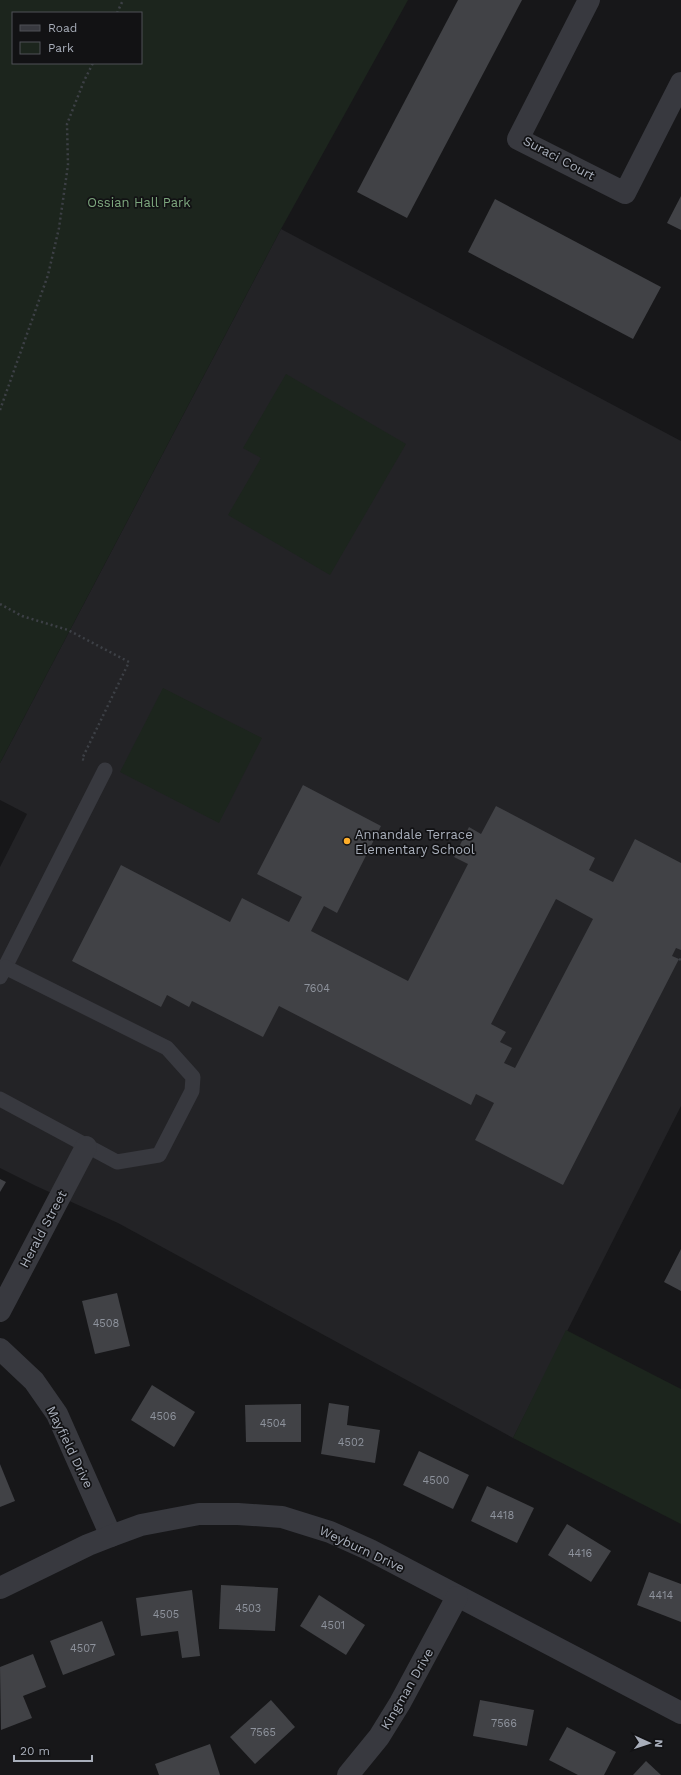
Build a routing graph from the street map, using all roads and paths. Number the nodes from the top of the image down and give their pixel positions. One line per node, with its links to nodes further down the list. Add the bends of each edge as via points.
1 (123, 0): 3 (path)
2 (589, 0): 5 (street, Suraci Court, via 518,138 625,193)
3 (117, 12)
4 (92, 64): 6 (path, via 67,124 68,165 60,228 48,275)
5 (681, 83)
6 (0, 410)
7 (0, 604): 8 (path, via 22,616 68,630 129,662 82,759)
8 (105, 770): 9 (lane)
9 (3, 972): 11 (lane, via 167,1048 193,1077 192,1091 159,1155 118,1162)
10 (0, 1100): 11 (lane)
11 (86, 1147): 12 (street, Herald Street)
12 (0, 1311)
13 (0, 1349): 14 (street, Mayfield Drive, via 34,1381 57,1414)
14 (111, 1536): 15 (street, Weyburn Drive); 16 (street, Weyburn Drive, via 141,1525 199,1514 282,1518 330,1532 370,1550)
15 (0, 1588)
16 (457, 1597): 17 (street, Weyburn Drive); 18 (street, Kingman Drive, via 400,1703 379,1737)
17 (681, 1713)
18 (348, 1775)

